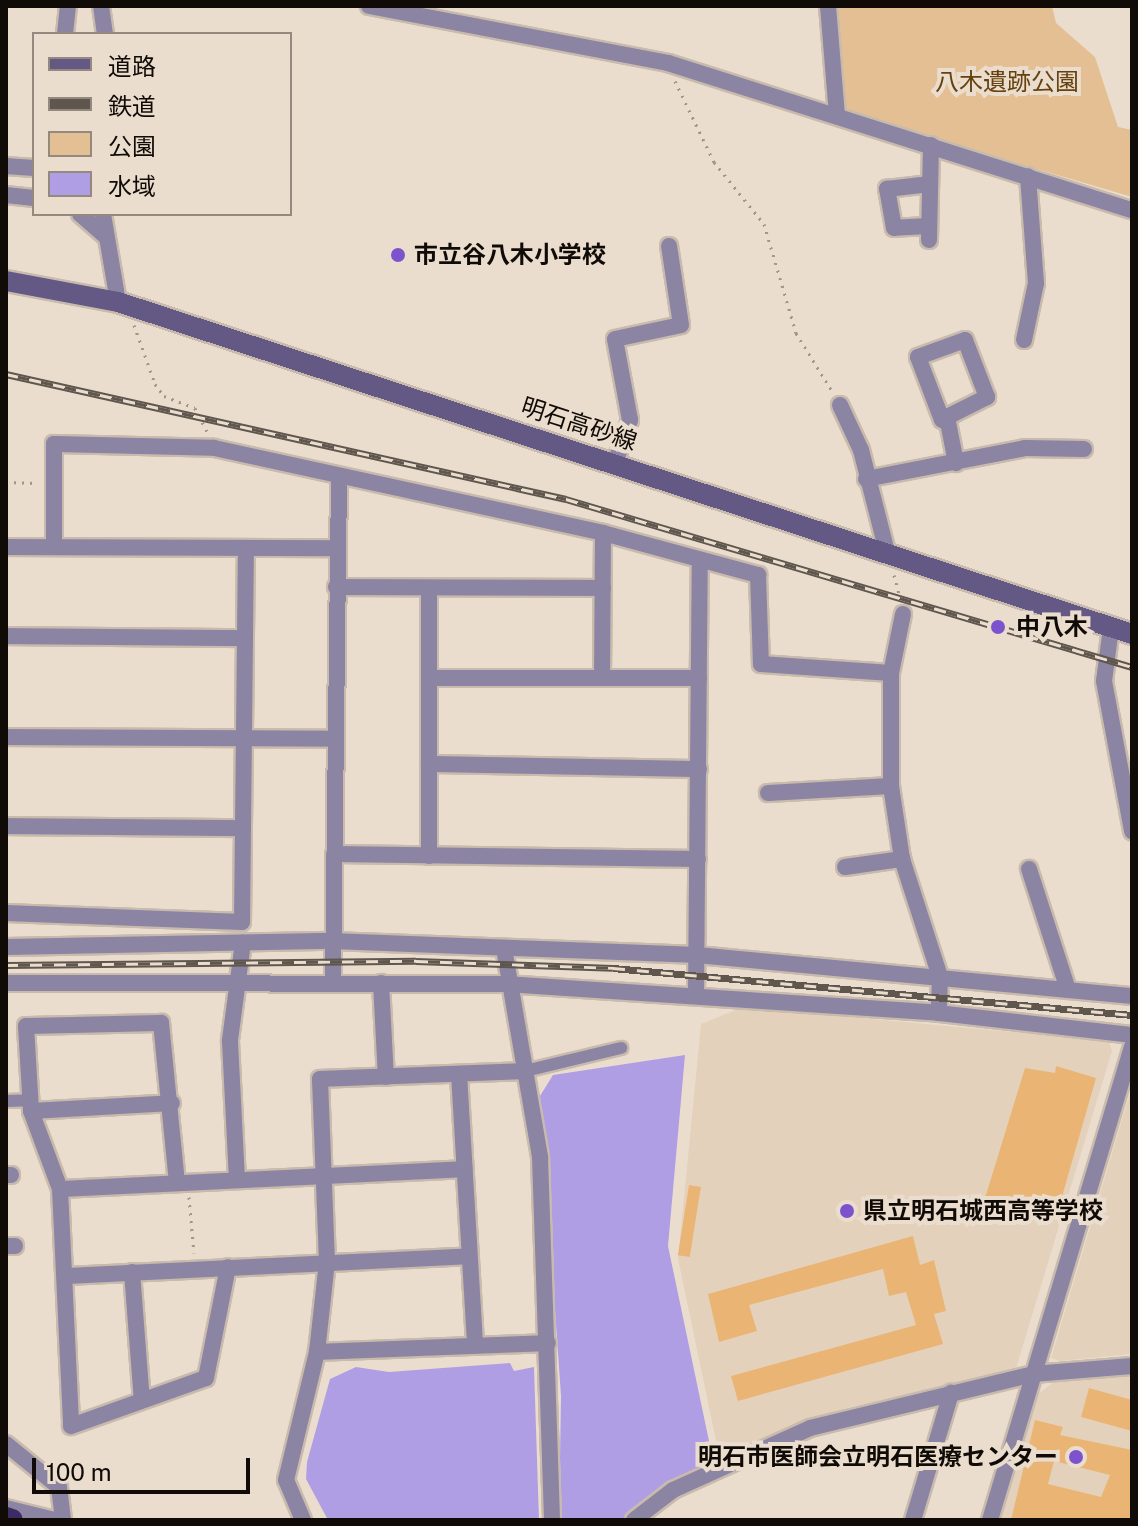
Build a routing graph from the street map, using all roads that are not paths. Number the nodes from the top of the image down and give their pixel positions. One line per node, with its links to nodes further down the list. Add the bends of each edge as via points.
1 (68, 6): 5 (street)
2 (101, 6): 6 (street)
3 (369, 6): 7 (street, via 668,63)
4 (828, 6): 7 (street)
5 (65, 32)
6 (105, 32)
7 (837, 115): 8 (street)
8 (931, 145): 11 (street); 12 (street)
9 (6, 166): 10 (street)
10 (32, 168)
11 (1028, 176): 15 (street); 22 (street, via 1036,283)
12 (930, 184): 12 (street, via 929,233 894,228 887,189)
13 (6, 195): 14 (street)
14 (32, 198)
15 (1132, 210)
16 (82, 216): 18 (street)
17 (103, 216): 18 (street)
18 (105, 236): 21 (street)
19 (669, 246): 26 (street, via 681,325 615,339 630,420)
20 (6, 281): 21 (main road, 明石高砂線)
21 (118, 302): 26 (main road, 明石高砂線)
22 (1024, 340)
23 (840, 405): 28 (street)
24 (947, 417): 24 (street, via 942,420 918,357 965,340 987,397); 27 (street)
25 (1084, 449): 27 (street, via 1025,448)
26 (615, 463): 35 (main road, 明石高砂線)
27 (956, 463): 28 (street)
28 (866, 479): 35 (street)
29 (339, 480): 30 (street); 32 (street, via 214,448 54,444 49,483); 34 (street)
30 (603, 533): 36 (street); 38 (street)
31 (6, 547): 32 (street)
32 (54, 547): 33 (street)
33 (246, 548): 34 (street); 44 (street)
34 (336, 548): 37 (street)
35 (887, 552): 41 (main road, 明石高砂線)
36 (700, 562): 45 (street, via 758,575 761,664); 48 (street)
37 (336, 587): 39 (street); 51 (street)
38 (603, 588): 39 (street); 47 (street)
39 (429, 589): 46 (street)
40 (903, 614): 45 (street)
41 (1111, 628): 42 (main road, 明石高砂線); 58 (street, via 1104,681)
42 (1132, 634)
43 (6, 636): 44 (street)
44 (245, 638): 50 (street)
45 (891, 673): 54 (street)
46 (429, 678): 47 (street); 52 (street)
47 (602, 678): 48 (street)
48 (699, 678): 53 (street)
49 (6, 737): 50 (street)
50 (244, 737): 51 (street); 57 (street)
51 (336, 739): 59 (street)
52 (429, 764): 53 (street); 60 (street)
53 (699, 769): 61 (street)
54 (891, 786): 55 (street); 62 (street)
55 (768, 793)
56 (6, 826): 57 (street)
57 (243, 828): 65 (street, via 242,922)
58 (1132, 831)
59 (334, 854): 60 (street); 66 (street)
60 (429, 856): 61 (street)
61 (698, 859): 70 (street)
62 (902, 859): 63 (street); 71 (street)
63 (845, 867)
64 (1029, 869): 77 (street)
65 (6, 913)
66 (333, 941): 67 (street); 69 (street); 73 (street)
67 (243, 943): 68 (street); 72 (street)
68 (6, 947)
69 (504, 948): 70 (street); 76 (street)
70 (697, 955): 71 (street); 78 (street)
71 (940, 977): 77 (street); 80 (street)
72 (243, 980): 73 (street); 74 (street); 92 (street, via 230,1040)
73 (333, 982): 75 (street)
74 (6, 983)
75 (381, 983): 76 (street); 86 (street)
76 (506, 984): 78 (street); 84 (street)
77 (1068, 990): 79 (street)
78 (696, 994): 80 (street)
79 (1132, 996)
80 (939, 1013): 81 (street)
81 (1132, 1035)
82 (1132, 1046): 104 (street)
83 (621, 1048): 84 (street)
84 (525, 1071): 85 (street); 100 (street, via 540,1157)
85 (459, 1074): 86 (street); 90 (street)
86 (386, 1077): 91 (street, via 320,1079)
87 (6, 1101): 89 (street)
88 (172, 1103): 89 (street); 89 (street, via 161,1023 26,1026); 93 (street)
89 (30, 1106): 94 (street)
90 (465, 1169): 91 (street); 95 (street)
91 (324, 1176): 92 (street); 96 (street)
92 (237, 1180): 93 (street)
93 (182, 1183): 94 (street)
94 (60, 1189): 99 (street)
95 (469, 1256): 96 (street); 101 (street)
96 (327, 1262): 97 (street); 102 (street)
97 (228, 1267): 98 (street); 106 (street, via 206,1378)
98 (132, 1272): 99 (street); 106 (street)
99 (65, 1276): 106 (street, via 71,1426)
100 (548, 1343): 101 (street); 114 (street)
101 (475, 1345): 102 (street)
102 (317, 1352): 113 (street, via 286,1480)
103 (1132, 1366): 104 (street)
104 (1033, 1374): 105 (street); 117 (street)
105 (951, 1393): 115 (street, via 795,1434 673,1490); 116 (street)
106 (142, 1401)
107 (6, 1444): 112 (street, via 59,1487)
108 (6, 1508): 111 (street)
109 (6, 1518): 110 (highway)
110 (12, 1520)
111 (55, 1520)
112 (63, 1520)
113 (303, 1520)
114 (552, 1520)
115 (634, 1520)
116 (913, 1520)
117 (990, 1520)

